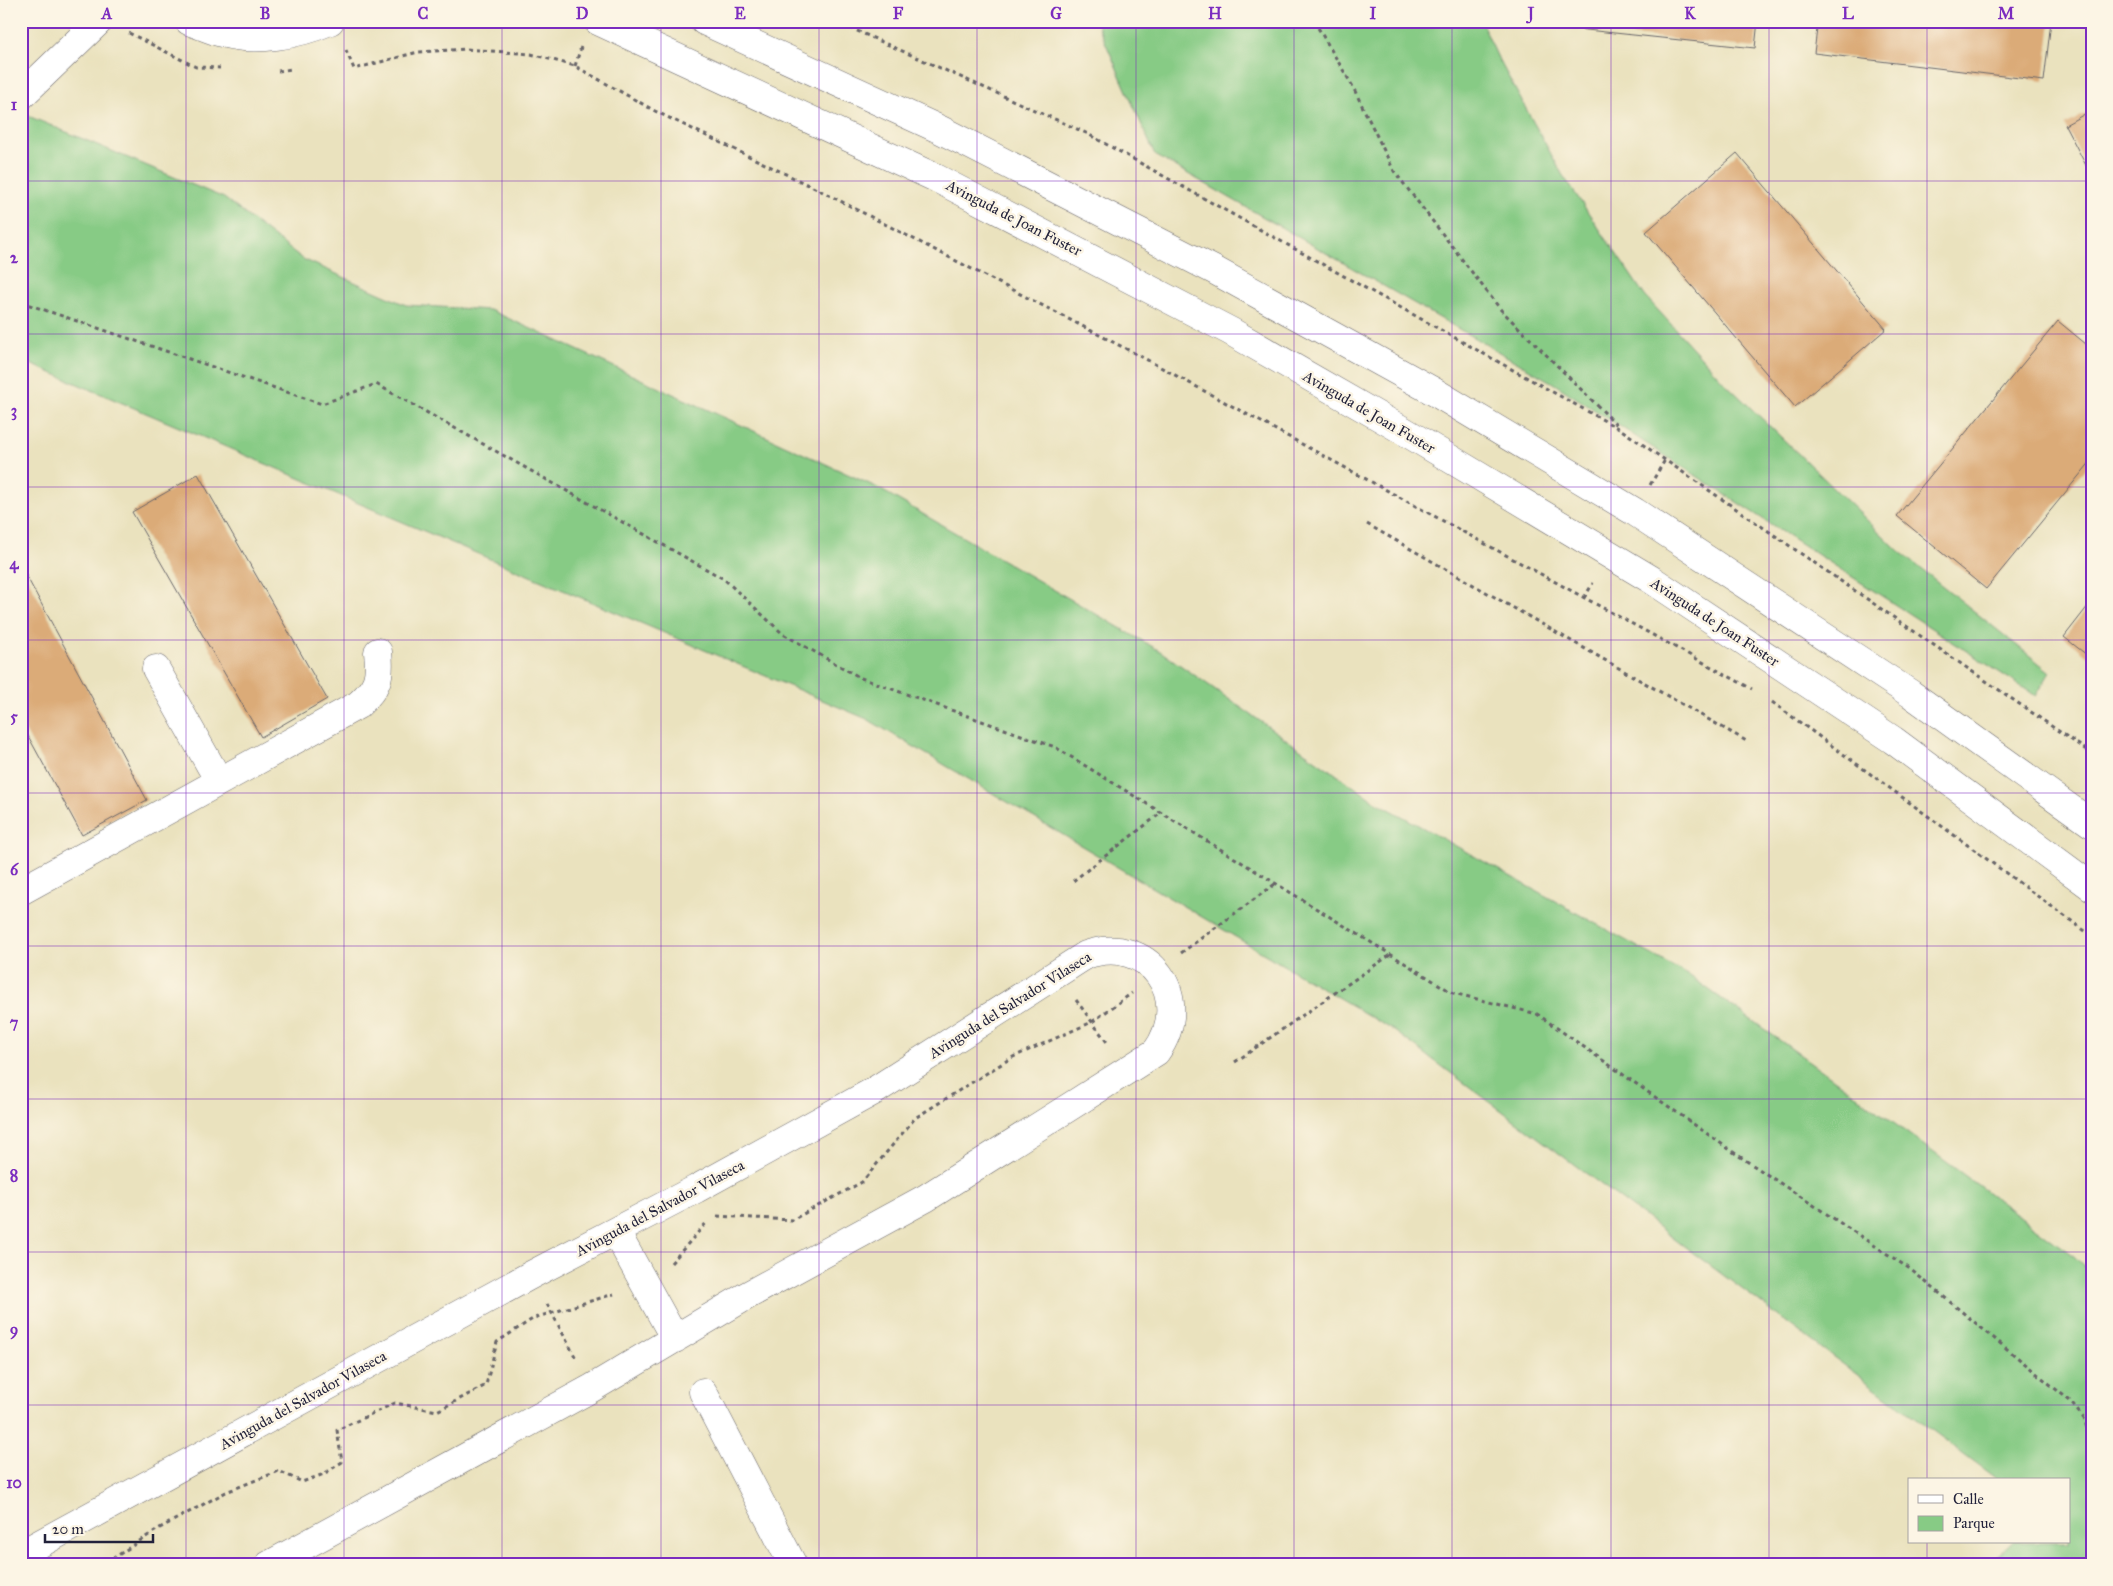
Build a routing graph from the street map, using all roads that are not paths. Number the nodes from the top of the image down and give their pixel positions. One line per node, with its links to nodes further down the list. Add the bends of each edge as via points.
1 (99, 21): 6 (street)
2 (189, 21): 3 (street, via 224,34 250,37 311,29)
3 (330, 21)
4 (598, 21): 11 (street, Avinguda de Joan Fuster, via 936,178 1230,331 1396,426 1660,586 1893,740)
5 (704, 21): 10 (street, via 941,130 1214,270 1433,391 1659,528 1912,694)
6 (21, 96)
7 (378, 652): 9 (street, via 378,681 358,705)
8 (156, 669): 9 (street)
9 (219, 781): 12 (street)
10 (2092, 824)
11 (2092, 886)
12 (21, 891)
13 (616, 1232): 14 (street); 14 (street, Avinguda del Salvador Vilaseca, via 874,1091 1086,955 1120,950 1142,959 1159,974 1171,1008 1168,1031 1156,1052 926,1198 748,1295); 16 (street, Avinguda del Salvador Vilaseca)
14 (675, 1339): 17 (street, Avinguda del Salvador Vilaseca)
15 (703, 1392): 18 (street)
16 (21, 1554)
17 (269, 1565)
18 (793, 1565)

